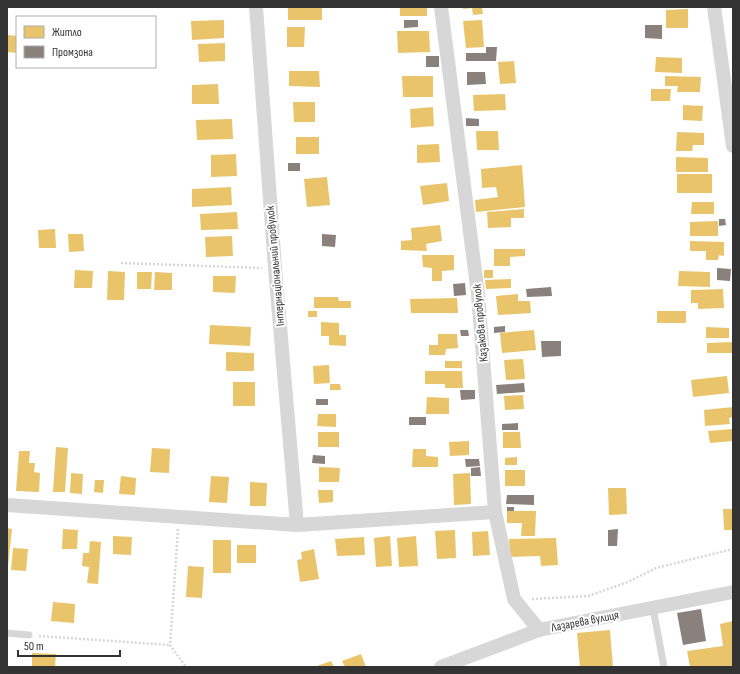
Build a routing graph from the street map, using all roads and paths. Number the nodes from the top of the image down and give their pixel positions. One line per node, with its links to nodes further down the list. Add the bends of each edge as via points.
1 (256, 7): 6 (street, Інтернаціональний провулок)
2 (441, 7): 8 (street, Казакова провулок, via 478,294)
3 (714, 7): 4 (street)
4 (733, 146)
5 (121, 263): 6 (path)
6 (275, 268): 10 (street, Інтернаціональний провулок)
7 (7, 505): 9 (street)
8 (495, 512): 10 (street); 13 (street, Казакова провулок)
9 (179, 517): 10 (street); 18 (path)
10 (297, 525)
11 (733, 548): 13 (path, via 656,568 628,582 588,596)
12 (733, 592): 14 (street, Лазарева вулиця)
13 (514, 599): 15 (street, Казакова провулок)
14 (653, 608): 15 (street, Лазарева вулиця); 21 (lane)
15 (539, 630): 20 (street, Лазарева вулиця)
16 (7, 633): 17 (lane)
17 (29, 635): 18 (path)
18 (170, 645): 19 (path)
19 (186, 667)
20 (441, 667)
21 (664, 667)

